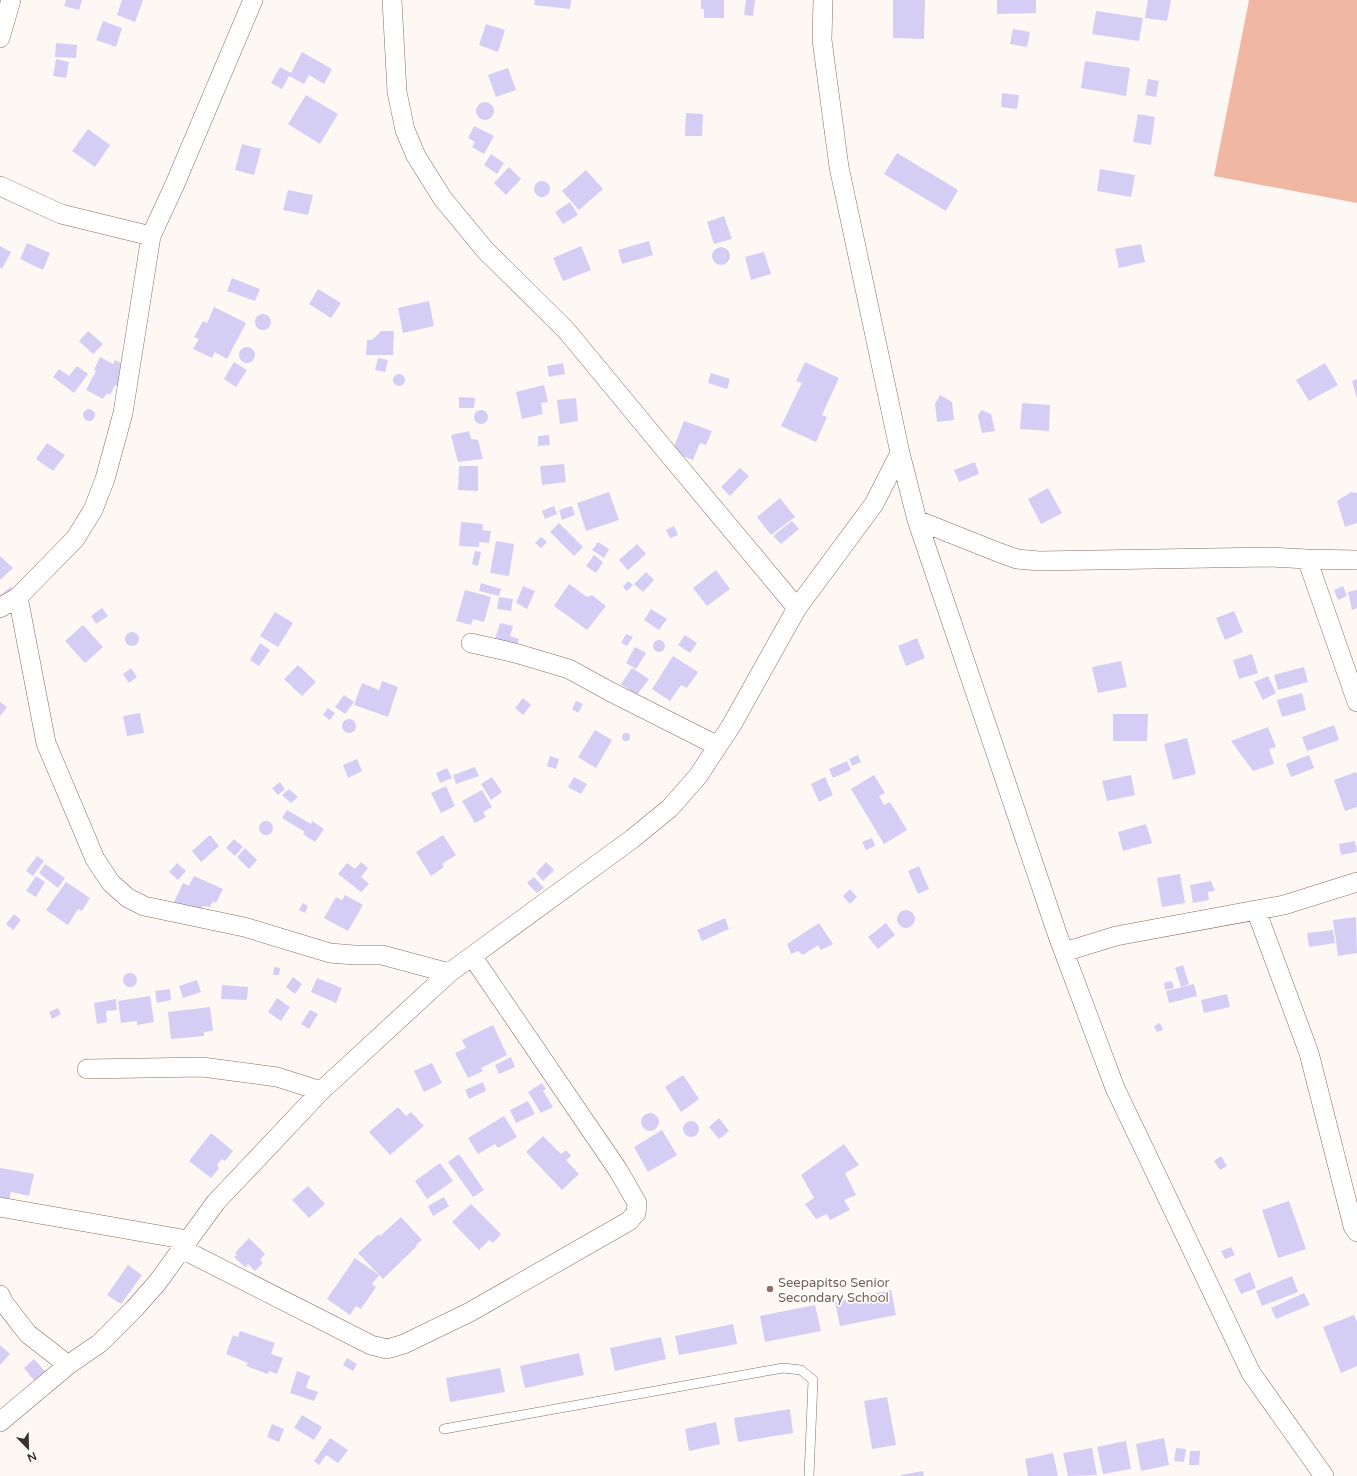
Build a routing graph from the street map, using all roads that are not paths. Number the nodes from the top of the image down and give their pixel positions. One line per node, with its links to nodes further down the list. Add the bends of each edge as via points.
1 (11, 0): 5 (street)
2 (253, 0): 7 (street)
3 (392, 0): 14 (street, via 397,92 405,130 416,156 443,199 486,251 566,330)
4 (823, 0): 8 (street, via 822,40 839,167)
5 (0, 38)
6 (0, 186): 7 (street, via 61,214)
7 (151, 236): 12 (street, via 123,413 105,479 93,510 75,539)
8 (900, 453): 9 (street); 14 (street, via 874,504)
9 (917, 520): 10 (street, via 1017,559); 20 (street)
10 (1308, 559): 11 (street); 16 (street)
11 (1357, 560)
12 (18, 597): 13 (street); 22 (street, via 46,743 95,859 111,883 128,898 144,906 244,927 330,953 382,955)
13 (0, 608)
14 (798, 608): 17 (street)
15 (470, 643): 17 (street, via 569,669 609,692)
16 (1357, 702)
17 (718, 746): 21 (street, via 698,776 670,808 632,839)
18 (1357, 882): 19 (street, via 1284,905)
19 (1256, 910): 20 (street, via 1116,936); 26 (street, via 1309,1053 1353,1226)
20 (1064, 952): 33 (street, via 1115,1088 1251,1373)
21 (472, 956): 22 (street); 27 (street, via 618,1170 637,1203 636,1213 629,1221 470,1312 404,1344 387,1349 371,1345)
22 (449, 973): 24 (street)
23 (87, 1069): 24 (street, via 202,1067 277,1077)
24 (320, 1091): 27 (street, via 216,1202)
25 (0, 1207): 27 (street)
26 (1357, 1232)
27 (185, 1245): 29 (street, via 134,1309 100,1343)
28 (0, 1295): 29 (street, via 28,1334)
29 (68, 1365): 30 (street)
30 (0, 1422)
31 (444, 1429): 32 (lane, via 783,1368 801,1370 813,1380)
32 (810, 1476)
33 (1324, 1476)

